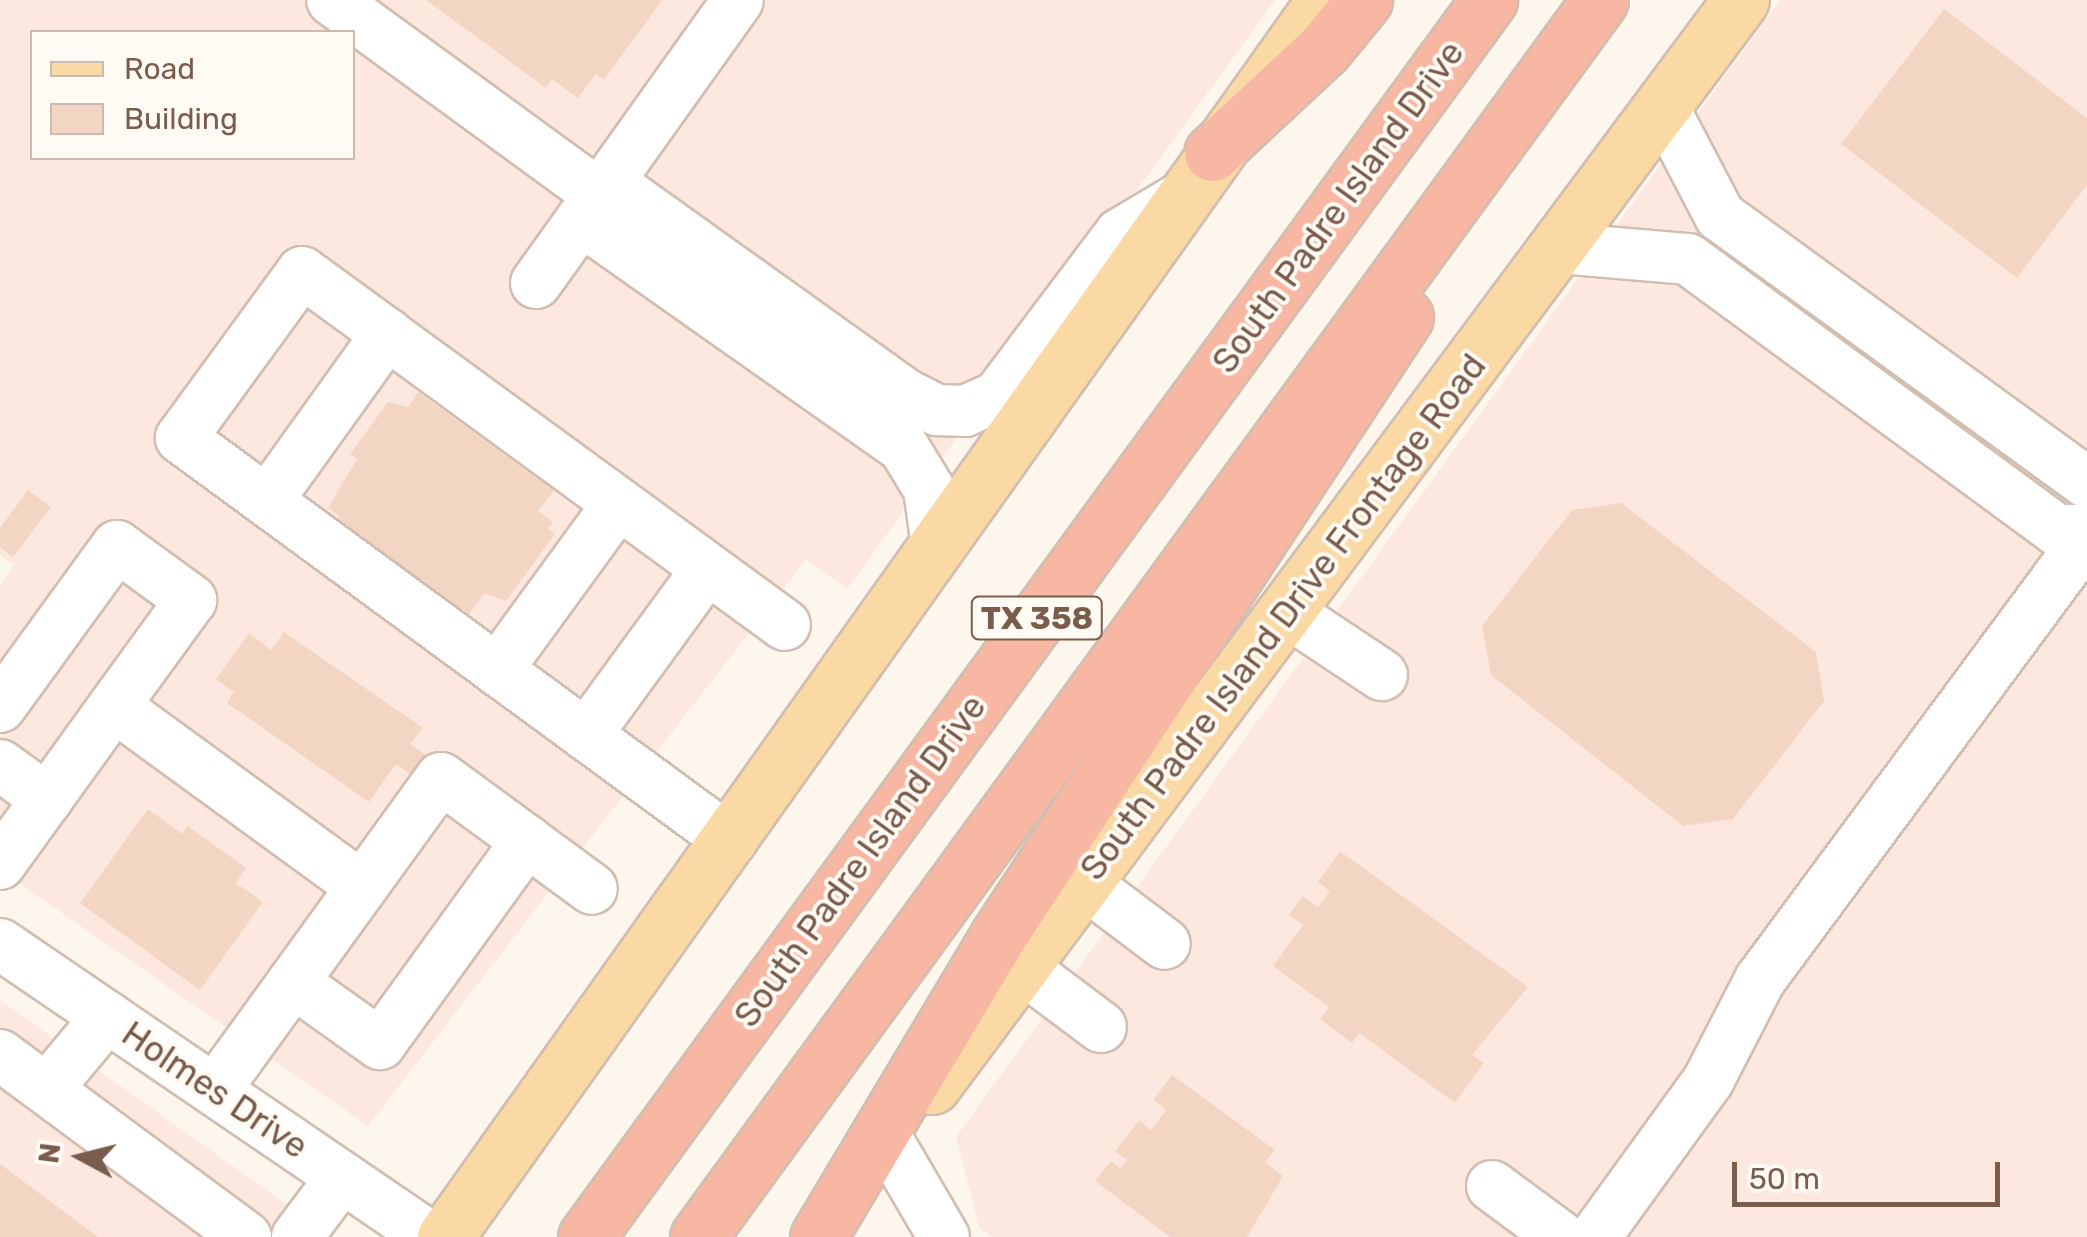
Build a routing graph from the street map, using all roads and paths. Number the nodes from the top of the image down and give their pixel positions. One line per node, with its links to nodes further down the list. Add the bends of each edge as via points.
1 (332, 0): 12 (street)
2 (738, 0): 12 (street)
3 (1326, 0): 8 (main road)
4 (1364, 0): 11 (highway, via 1324,50)
5 (1488, 0): 54 (highway, South Padre Island Drive / TX 358)
6 (1600, 0): 10 (highway, TX 358)
7 (1741, 0): 9 (main road, South Padre Island Drive Frontage Road)
8 (1294, 22): 11 (main road)
9 (1663, 106): 13 (main road, South Padre Island Drive Frontage Road); 16 (street, via 1720,216)
10 (1482, 158): 55 (highway, TX 358); 56 (highway, via 1390,348 998,936)
11 (1197, 175): 12 (street, via 1120,234 998,396 965,411 937,410 905,394); 21 (main road)
12 (596, 199): 14 (street); 21 (street, via 904,448 929,489)
13 (1559, 248): 19 (street, via 1688,259 2057,530); 23 (main road, South Padre Island Drive Frontage Road)
14 (536, 283)
15 (387, 334): 17 (street); 17 (street, via 302,272 181,438); 18 (street)
16 (2087, 483)
17 (267, 501): 25 (street)
18 (618, 504): 22 (street); 25 (street)
19 (2087, 530)
20 (2087, 538): 60 (street, via 1760,980 1708,1082)
21 (936, 546): 32 (main road)
22 (707, 569): 24 (street); 29 (street)
23 (1287, 612): 26 (street); 35 (main road, South Padre Island Drive Frontage Road)
24 (784, 625)
25 (497, 670): 29 (street)
26 (1382, 675)
27 (114, 706): 28 (street, via 191,600 117,546); 31 (street); 36 (street)
28 (0, 707)
29 (586, 735): 32 (street)
30 (0, 765): 31 (street)
31 (47, 799): 34 (street)
32 (730, 840): 53 (main road)
33 (527, 841): 36 (street, via 441,778); 37 (street); 41 (street, via 380,1044)
34 (0, 864)
35 (1084, 884): 39 (street); 40 (main road, South Padre Island Drive Frontage Road)
36 (362, 888): 41 (street)
37 (592, 889)
38 (0, 944): 42 (street, Holmes Drive)
39 (1165, 944)
40 (1020, 967): 43 (street); 47 (main road, South Padre Island Drive Frontage Road)
41 (294, 982): 46 (street)
42 (107, 1017): 45 (street); 46 (street, Holmes Drive)
43 (1100, 1027)
44 (0, 1055): 45 (street)
45 (47, 1089): 50 (street)
46 (215, 1090): 48 (street, Holmes Drive)
47 (889, 1143): 57 (main road, South Padre Island Drive Frontage Road); 58 (street)
48 (342, 1177): 51 (street); 52 (street, Holmes Drive)
49 (1492, 1186): 59 (street)
50 (246, 1237)
51 (297, 1237)
52 (430, 1237)
53 (445, 1237)
54 (586, 1237)
55 (698, 1237)
56 (818, 1237)
57 (829, 1237)
58 (944, 1237)
59 (1561, 1237)
60 (1595, 1237)

